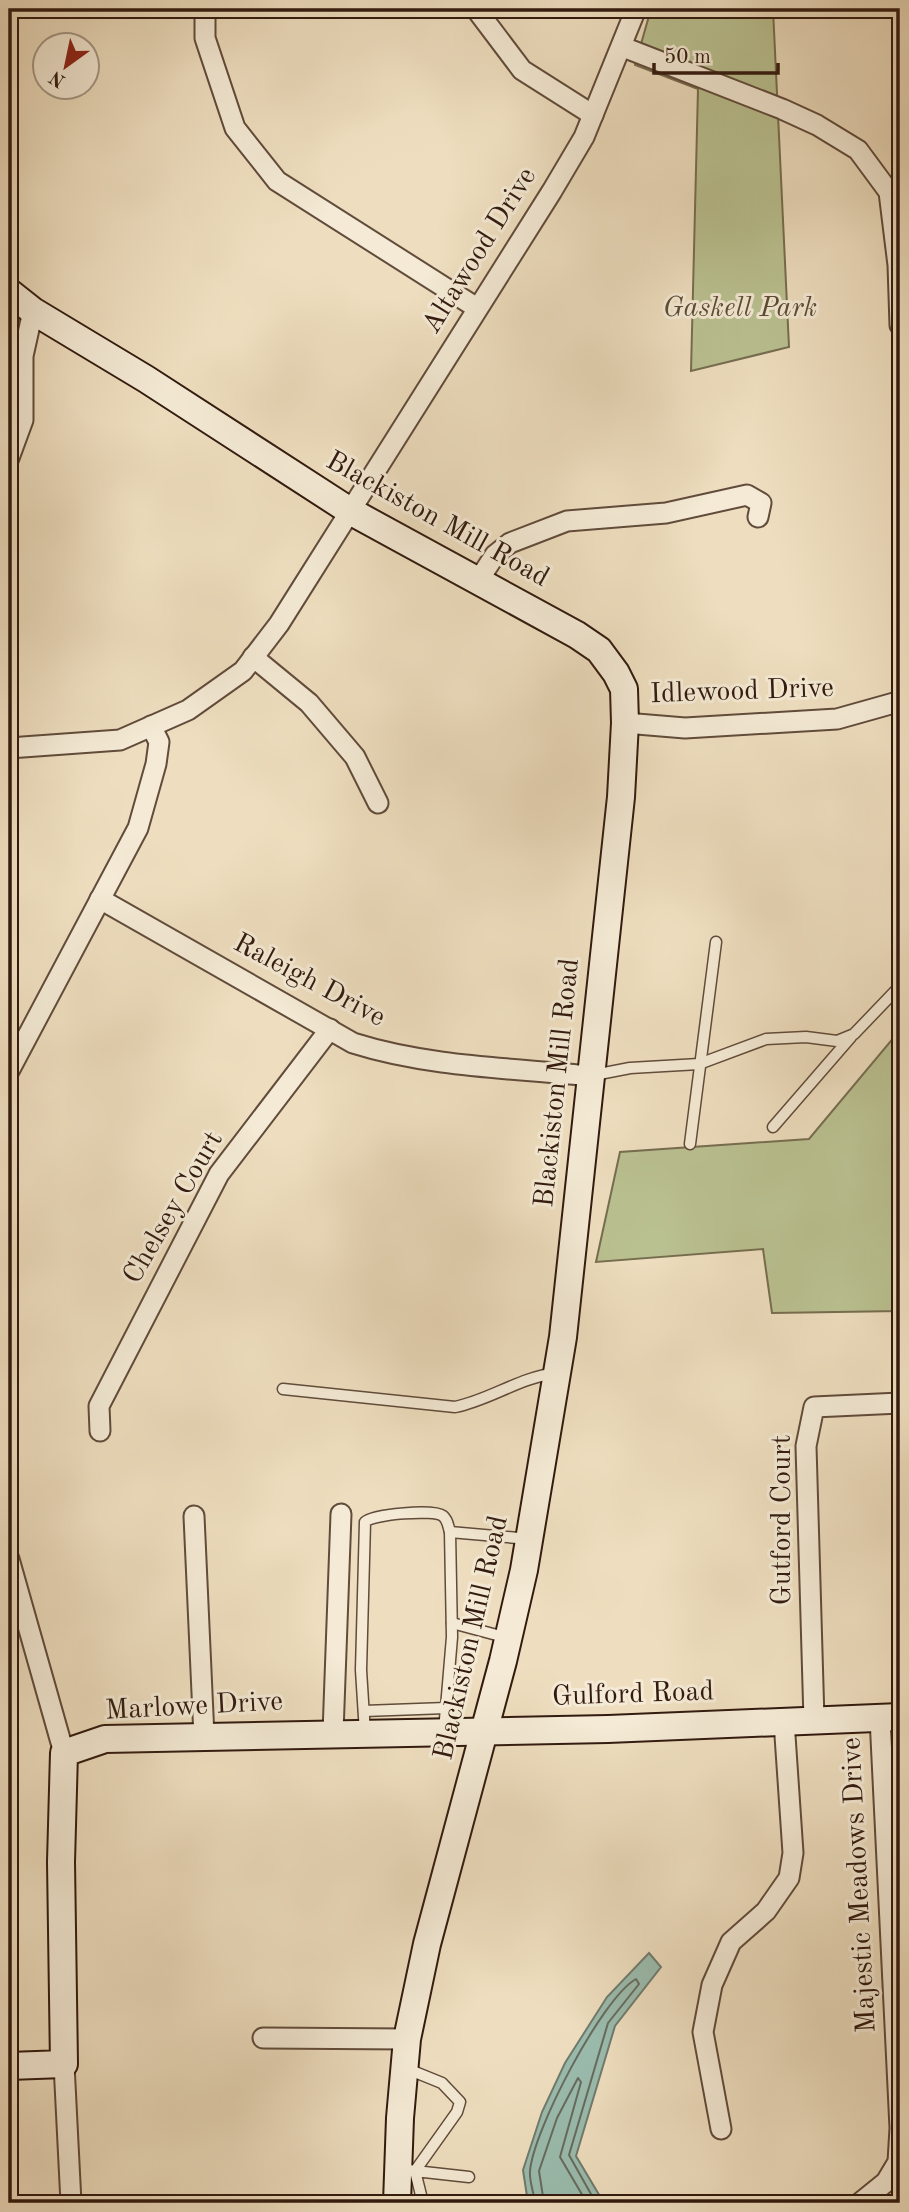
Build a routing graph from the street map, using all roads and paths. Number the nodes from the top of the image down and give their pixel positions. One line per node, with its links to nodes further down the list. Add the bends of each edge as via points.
1 (205, 9): 7 (street, via 205,38 236,128 277,181)
2 (476, 9): 5 (street, via 522,70)
3 (636, 9): 4 (street, Altawood Drive)
4 (623, 47): 5 (street, Altawood Drive); 9 (street, via 782,108 858,150 889,192)
5 (593, 115): 7 (street, Altawood Drive, via 552,191)
6 (9, 292): 8 (main road, Blackiston Mill Road)
7 (477, 307): 11 (street, Altawood Drive)
8 (33, 312): 10 (street, via 23,356 23,420); 11 (main road, Blackiston Mill Road)
9 (900, 325)
10 (9, 458)
11 (350, 511): 13 (main road, Blackiston Mill Road); 14 (street, Altawood Drive)
12 (758, 517): 13 (street, via 761,503 747,495 666,513 567,521 510,543 495,555)
13 (478, 581): 16 (main road, Blackiston Mill Road, via 599,650 624,689)
14 (253, 657): 17 (street, Altawood Drive, via 243,671 188,710); 19 (street, via 309,703 355,757)
15 (898, 699): 16 (street, Idlewood Drive, via 836,719 685,728)
16 (625, 723): 27 (main road, Blackiston Mill Road)
17 (151, 726): 18 (street, Altawood Drive, via 120,740); 20 (street, via 159,742 138,828)
18 (9, 748)
19 (378, 803)
20 (100, 899): 23 (street, Raleigh Drive); 26 (street)
21 (716, 942): 25 (lane)
22 (900, 986): 24 (lane)
23 (330, 1029): 27 (street, Raleigh Drive, via 353,1043 385,1053); 33 (street, Chelsey Court, via 219,1174 105,1395)
24 (854, 1034): 25 (lane, via 837,1041 766,1039); 28 (lane)
25 (699, 1064): 27 (lane, via 630,1068); 29 (lane)
26 (9, 1071)
27 (590, 1076): 30 (main road, Blackiston Mill Road)
28 (774, 1127)
29 (690, 1144)
30 (557, 1373): 31 (lane, via 527,1379 454,1407); 37 (main road, Blackiston Mill Road)
31 (283, 1389)
32 (900, 1403): 43 (street, Gutford Court, via 814,1407 806,1446)
33 (100, 1431)
34 (341, 1514): 47 (street)
35 (194, 1517): 48 (street)
36 (450, 1532): 37 (lane); 39 (lane); 45 (lane, via 447,1522 436,1513 375,1515 365,1522 361,1670)
37 (529, 1539): 40 (main road, Blackiston Mill Road)
38 (9, 1559): 49 (street)
39 (452, 1623): 40 (lane); 42 (lane)
40 (508, 1638): 46 (main road, Blackiston Mill Road)
41 (890, 1717): 43 (main road, Gulford Road); 61 (street, Majestic Meadows Drive, via 898,2162 886,2182)
42 (445, 1720): 45 (main road, Marlowe Drive); 46 (main road, Marlowe Drive)
43 (814, 1720): 44 (main road, Gulford Road)
44 (784, 1721): 46 (main road, Gulford Road); 55 (street, via 793,1853 789,1878 766,1911 732,1942 712,1985 703,2032)
45 (365, 1722): 47 (main road, Marlowe Drive)
46 (484, 1731): 51 (main road, Blackiston Mill Road, via 427,1944)
47 (333, 1734): 48 (main road, Marlowe Drive)
48 (204, 1737): 49 (main road, Marlowe Drive, via 105,1739)
49 (64, 1753): 52 (main road)
50 (263, 2038): 51 (street)
51 (407, 2039): 54 (main road, Blackiston Mill Road)
52 (64, 2064): 53 (main road); 58 (street)
53 (9, 2066)
54 (405, 2068): 56 (main road, Blackiston Mill Road); 56 (lane, via 442,2083 460,2102 457,2112)
55 (721, 2129)
56 (407, 2170): 57 (lane); 59 (main road, Blackiston Mill Road); 60 (lane)
57 (469, 2177)
58 (71, 2203)
59 (397, 2203)
60 (423, 2203)
61 (860, 2203)

